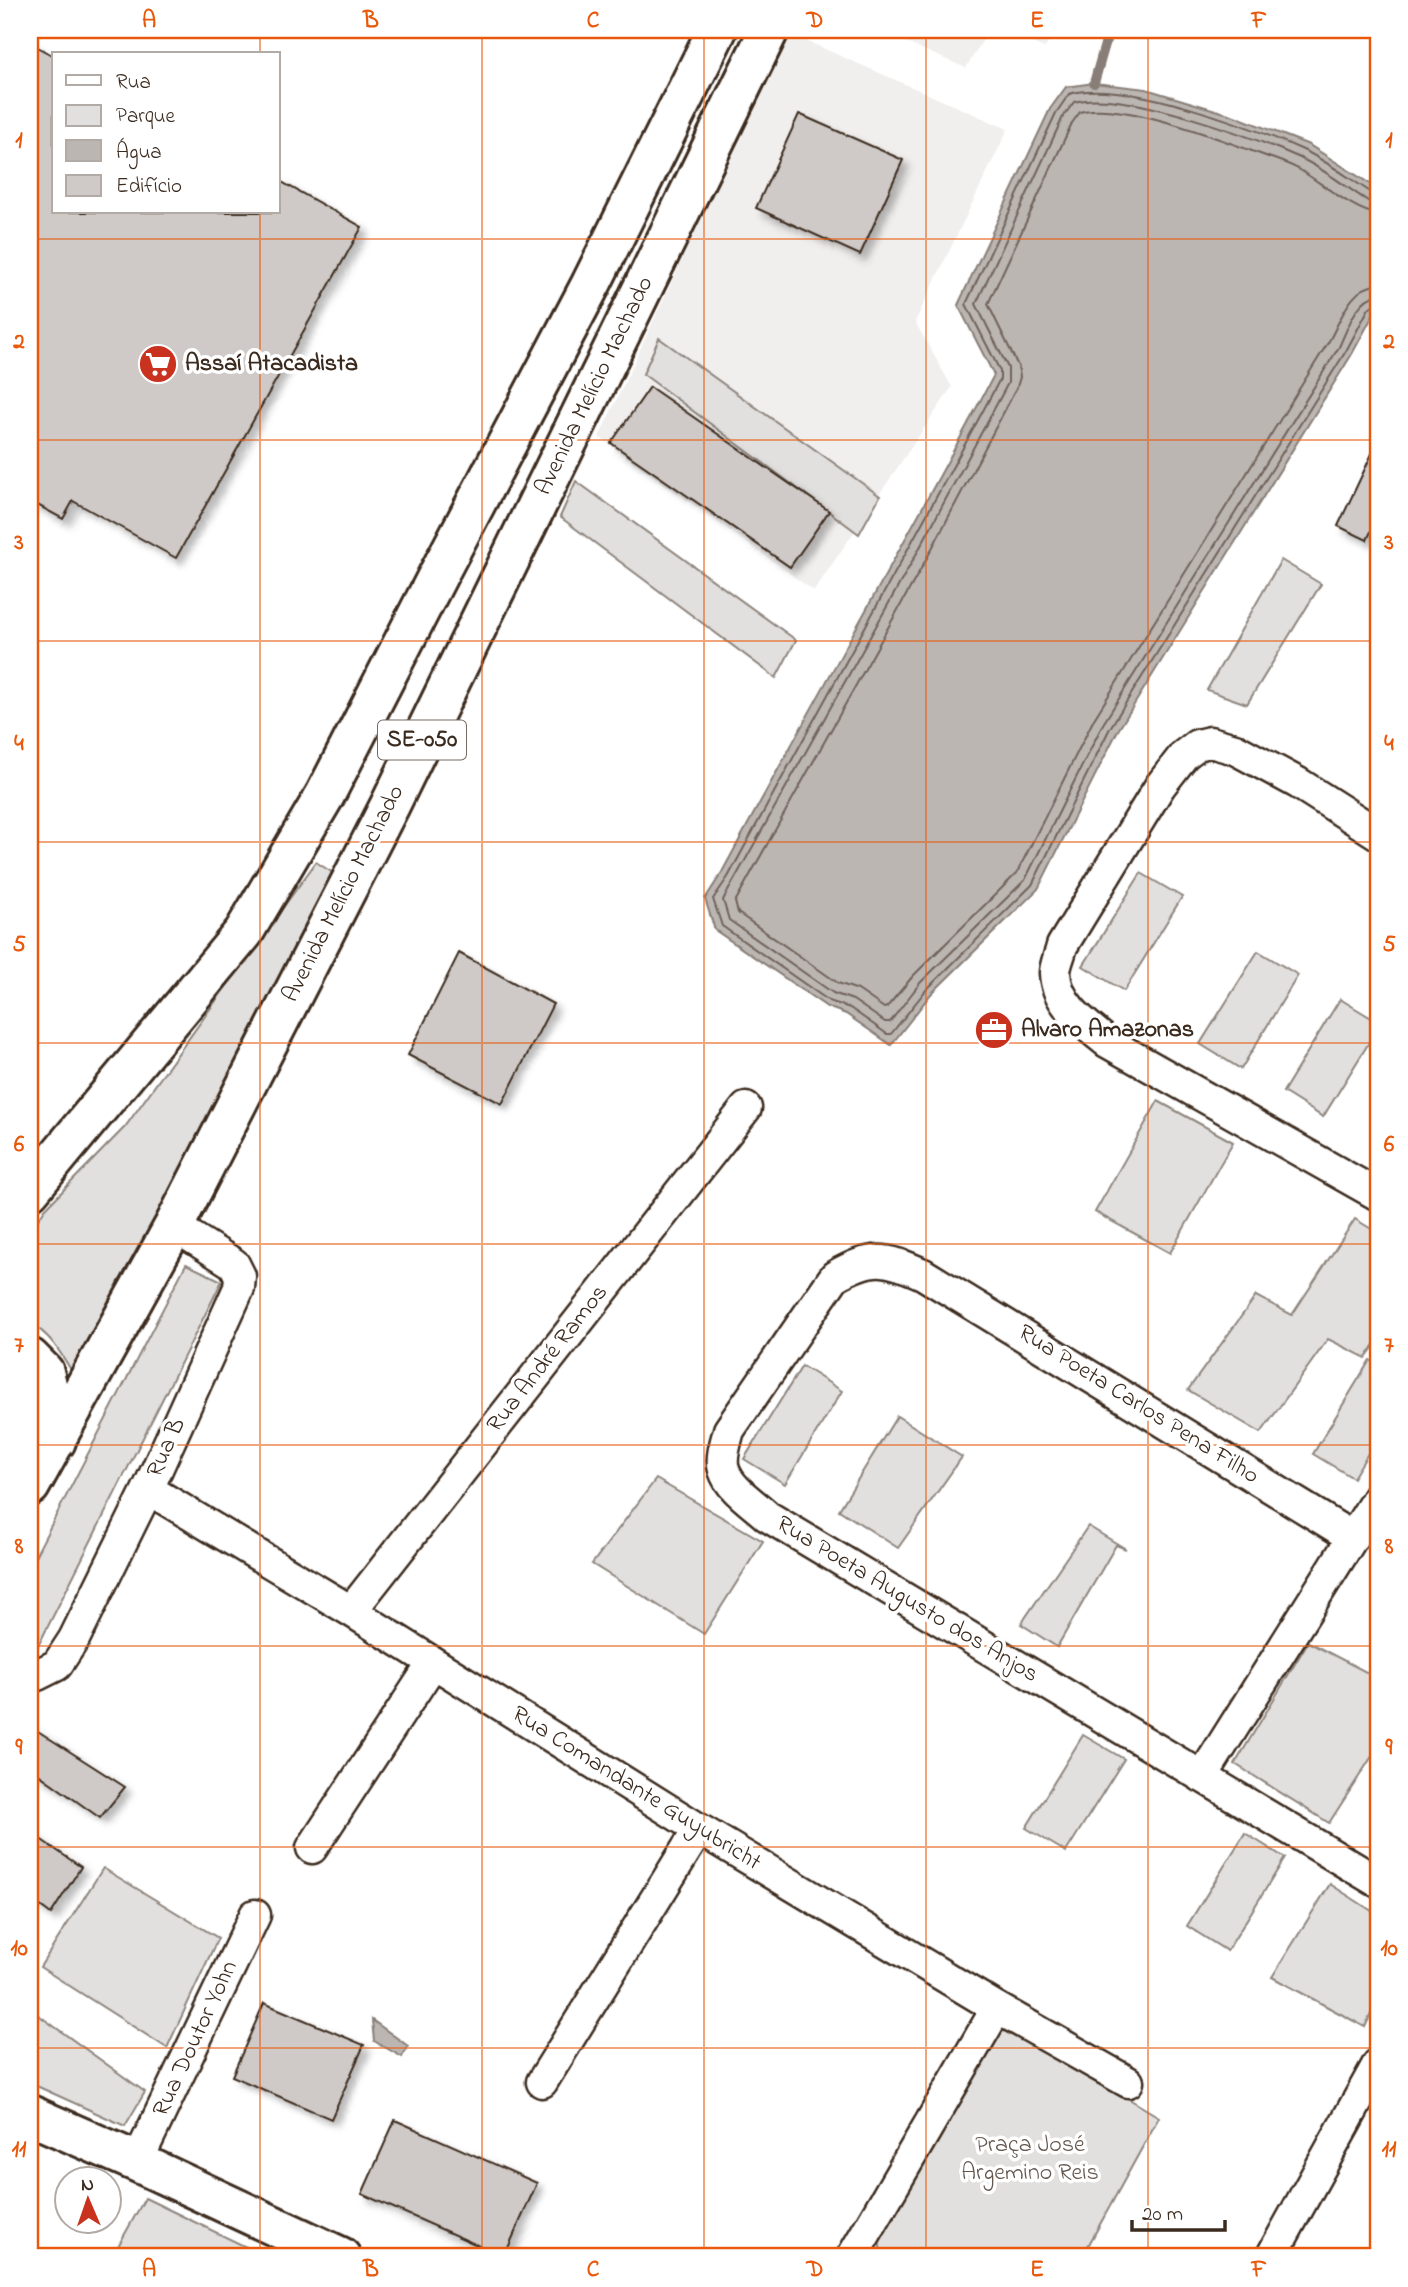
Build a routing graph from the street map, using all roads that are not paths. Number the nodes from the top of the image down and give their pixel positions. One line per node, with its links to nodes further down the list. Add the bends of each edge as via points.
1 (717, 30): 5 (main road, Avenida Melício Machado / SE-050, via 591,284 305,830 244,932)
2 (769, 30): 7 (main road, Avenida Melício Machado / SE-050, via 390,805)
3 (1378, 834): 6 (street, via 1234,749 1210,742 1197,745 1160,786 1062,946 1055,972 1058,993 1078,1018 1107,1042)
4 (746, 1108): 15 (street, Rua André Ramos)
5 (30, 1190)
6 (1378, 1195)
7 (174, 1226): 10 (main road, Avenida Melício Machado / SE-050); 12 (street, Rua B, via 234,1264 239,1288)
8 (923, 1274): 14 (street, Rua Poeta Carlos Pena Filho); 18 (street, Rua Poeta Augusto dos Anjos, via 896,1262 872,1260 835,1276 729,1430 723,1470 735,1488 767,1516)
9 (30, 1357): 10 (main road, via 44,1373)
10 (56, 1441): 11 (main road, Avenida Melício Machado / SE-050)
11 (30, 1486)
12 (148, 1489): 15 (street, Rua Comandante Guyubricht); 17 (street, Rua B, via 74,1639 57,1665)
13 (1378, 1497): 14 (street)
14 (1352, 1537): 18 (street)
15 (351, 1611): 16 (street, Rua Comandante Guyubricht)
16 (433, 1663): 19 (street, Rua Comandante Guyubricht); 20 (street)
17 (30, 1674)
18 (1202, 1777): 21 (street, Rua Poeta Augusto dos Anjos)
19 (699, 1829): 23 (street, Rua Comandante Guyubricht); 25 (street)
20 (312, 1848)
21 (1378, 1882)
22 (255, 1915): 28 (street, Rua Doutor Yohn)
23 (997, 2008): 26 (street, Rua Comandante Guyubricht); 30 (street)
24 (1378, 2064): 31 (street)
25 (542, 2082)
26 (1128, 2082)
27 (30, 2115): 28 (main road)
28 (137, 2162): 29 (main road)
29 (341, 2257)
30 (852, 2257)
31 (1271, 2257)

